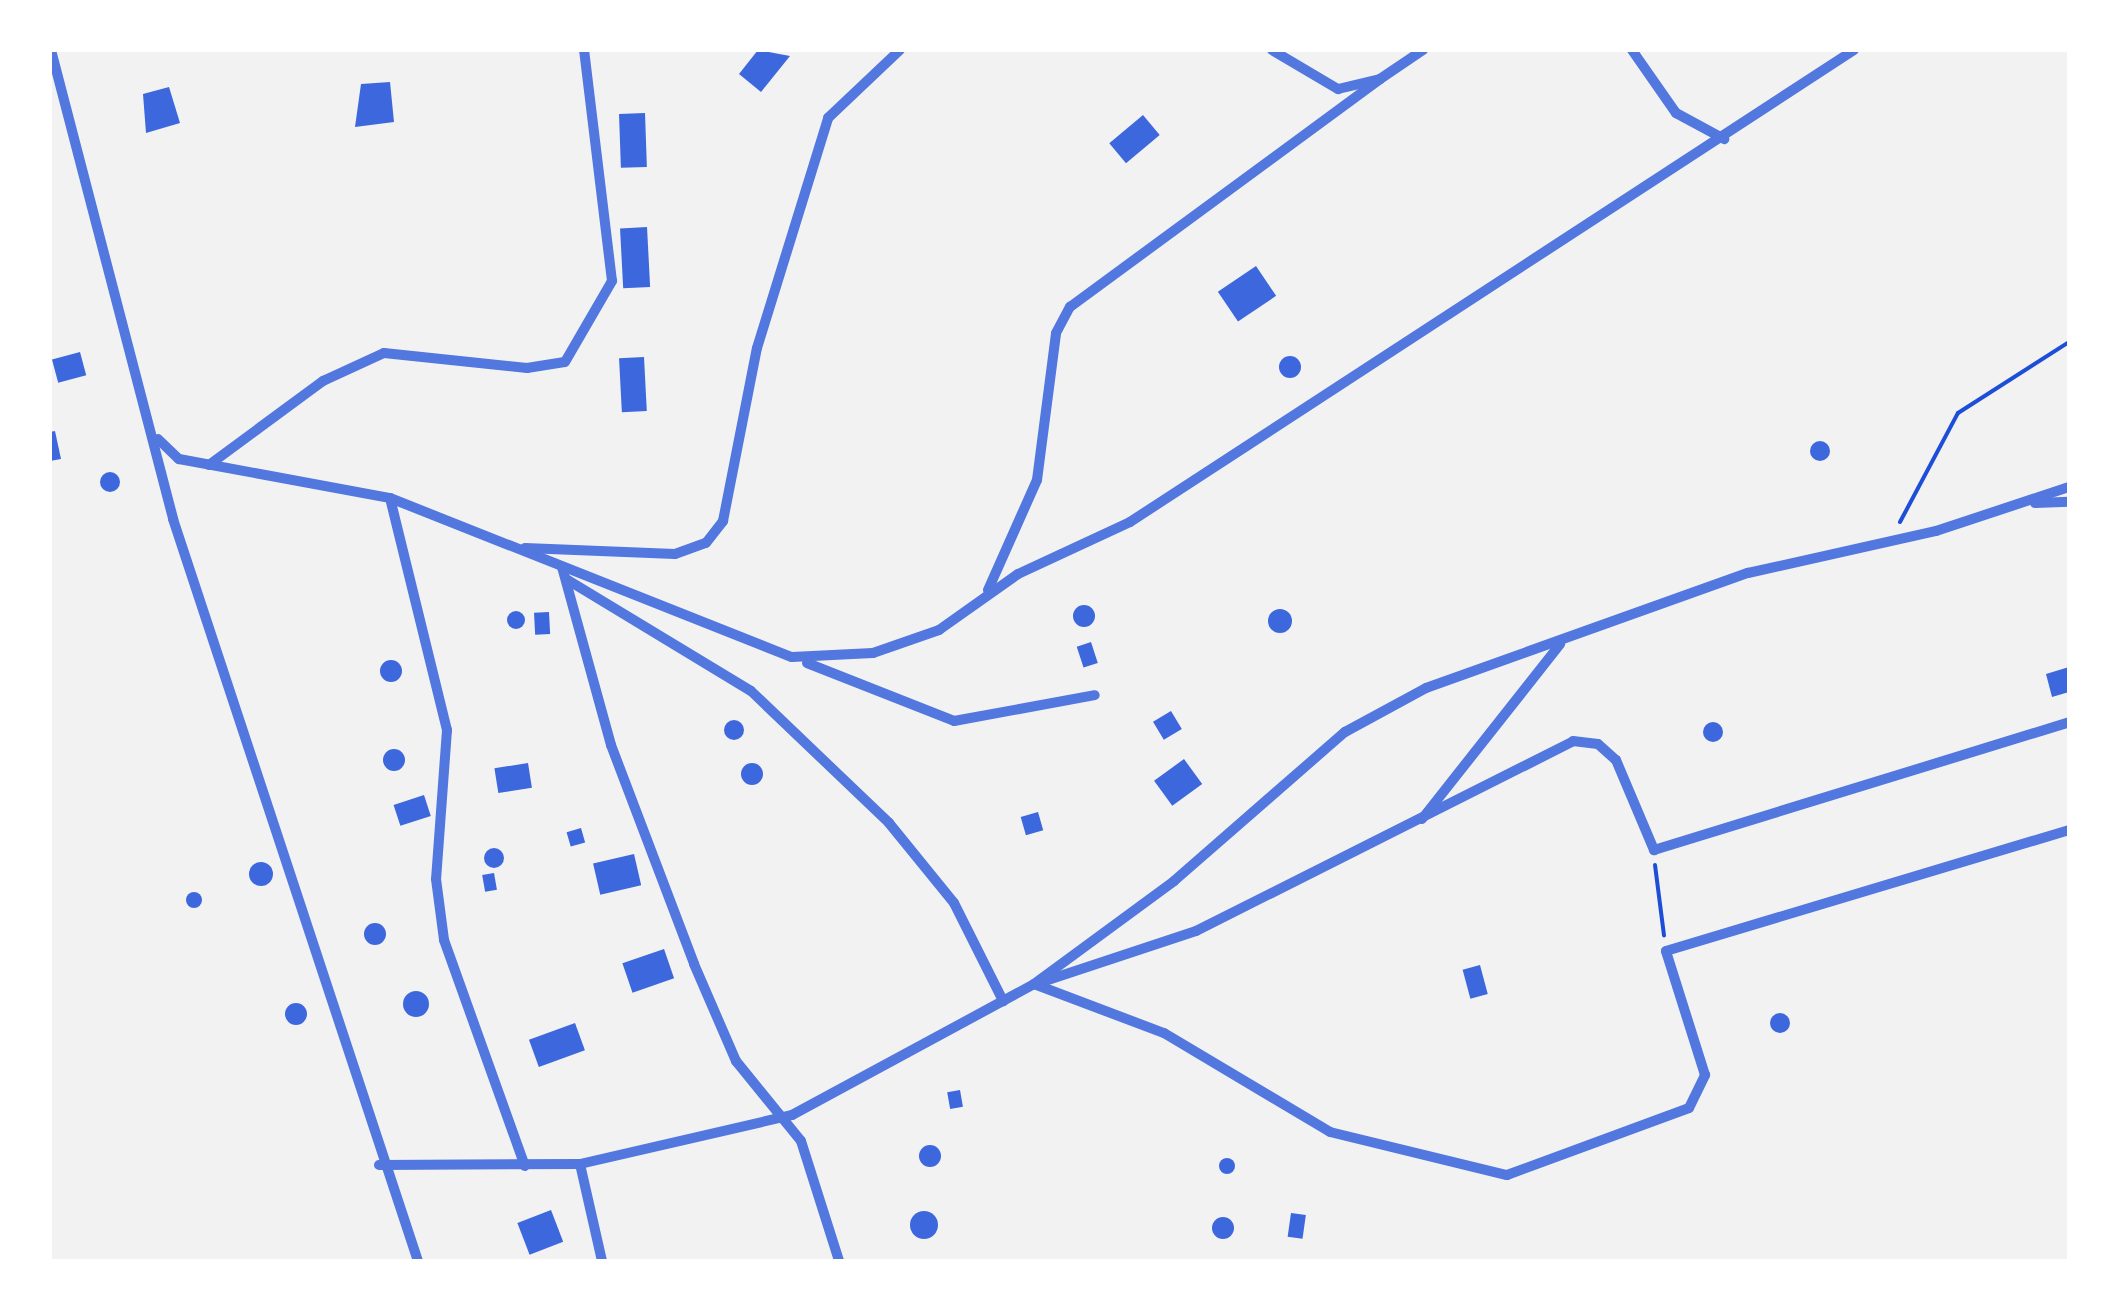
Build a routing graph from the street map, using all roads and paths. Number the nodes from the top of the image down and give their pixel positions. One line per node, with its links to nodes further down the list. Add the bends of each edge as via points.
1 (51, 50): 11 (street)
2 (584, 50): 12 (street, via 612,281 566,362 527,368 384,353 323,381)
3 (900, 50): 18 (street, via 828,118 757,348 724,521 706,542 675,554)
4 (1272, 50): 8 (street, via 1338,89)
5 (1422, 50): 8 (street)
6 (1632, 50): 9 (street, via 1676,113)
7 (1854, 50): 9 (street)
8 (1380, 79): 20 (street, via 1062,318 1037,480)
9 (1724, 138): 20 (street, via 1588,218 1130,522)
10 (2069, 342): 17 (path, via 1958,412)
11 (158, 439): 12 (street, via 179,459); 33 (street, via 173,518)
12 (209, 466): 14 (street)
13 (2069, 488): 16 (street)
14 (390, 498): 18 (street); 34 (street, via 447,730 436,880 444,940)
15 (2069, 502): 16 (street)
16 (2018, 504): 17 (street)
17 (1890, 542): 21 (street, via 1748,573)
18 (514, 548): 19 (street)
19 (564, 573): 22 (street); 30 (street, via 751,691 889,822 954,903); 31 (street, via 611,744 694,964 736,1061)
20 (987, 592): 22 (street, via 939,630 874,653)
21 (1560, 643): 25 (street); 29 (street, via 1426,688 1345,732 1174,881)
22 (792, 657): 23 (street, via 954,720)
23 (1095, 695)
24 (2069, 722): 27 (street)
25 (1419, 824): 27 (street, via 1586,742 1616,760); 29 (street, via 1196,931)
26 (2069, 830): 28 (street)
27 (1654, 850): 28 (path)
28 (1666, 951): 29 (street, via 1705,1075 1689,1108 1507,1175 1330,1132 1164,1033)
29 (1034, 984): 30 (street)
30 (1003, 1001): 31 (street)
31 (782, 1118): 32 (street); 37 (street, via 801,1141)
32 (580, 1164): 34 (street); 36 (street)
33 (379, 1165): 34 (street); 35 (street)
34 (525, 1166)
35 (418, 1261)
36 (602, 1261)
37 (839, 1261)

